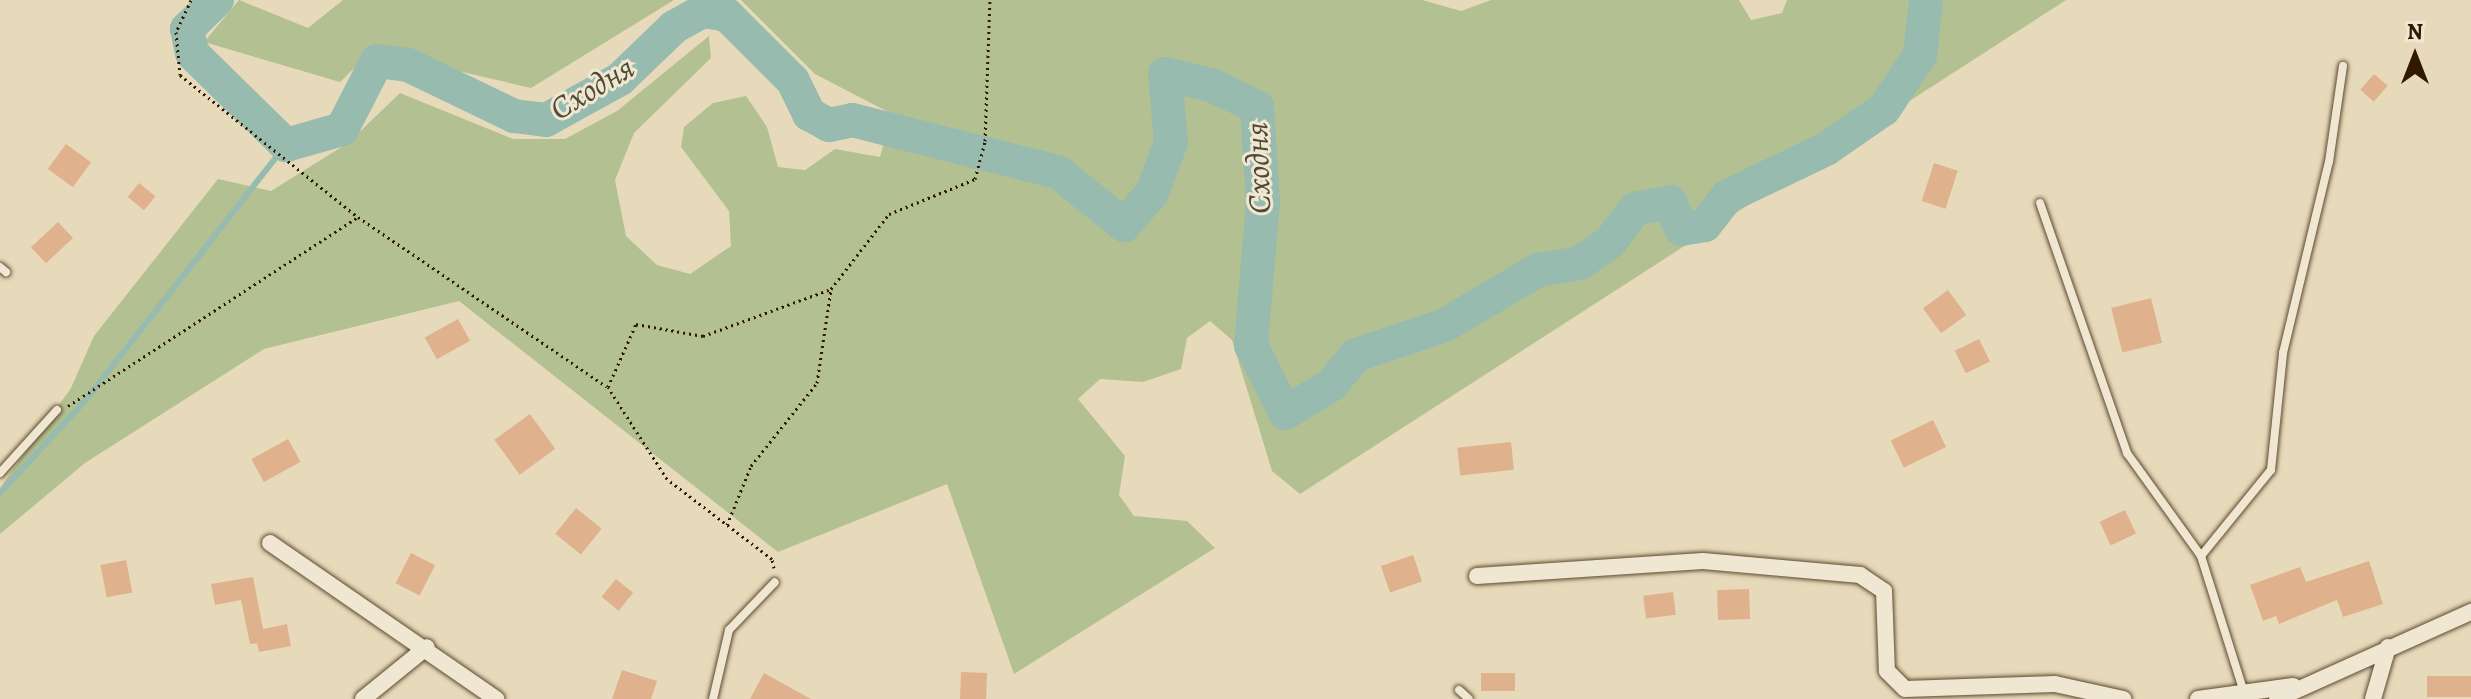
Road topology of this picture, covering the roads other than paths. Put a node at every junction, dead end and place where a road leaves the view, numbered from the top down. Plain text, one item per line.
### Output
1 (2343, 66) dead end
2 (2040, 203) dead end
3 (57, 410) road end
4 (0, 473) edge
5 (270, 543) dead end
6 (2201, 556) junction
7 (1477, 576) dead end
8 (775, 582) road end
9 (2471, 612) edge
10 (427, 647) junction
11 (2388, 647) junction
12 (2307, 684) junction
13 (1459, 690) dead end
14 (2244, 692) junction
15 (363, 699) edge
16 (496, 699) edge
17 (713, 699) edge
18 (1469, 699) edge
19 (2123, 699) edge
20 (2198, 699) edge
21 (2277, 699) edge
22 (2373, 699) edge

1 - 6 lane
2 - 6 lane
3 - 4 lane
5 - 10 street
6 - 14 lane
7 - 19 street
8 - 17 lane
9 - 11 street
10 - 15 street
10 - 16 street
11 - 12 street
11 - 22 street
12 - 14 street
12 - 21 street
13 - 18 lane
14 - 20 street

